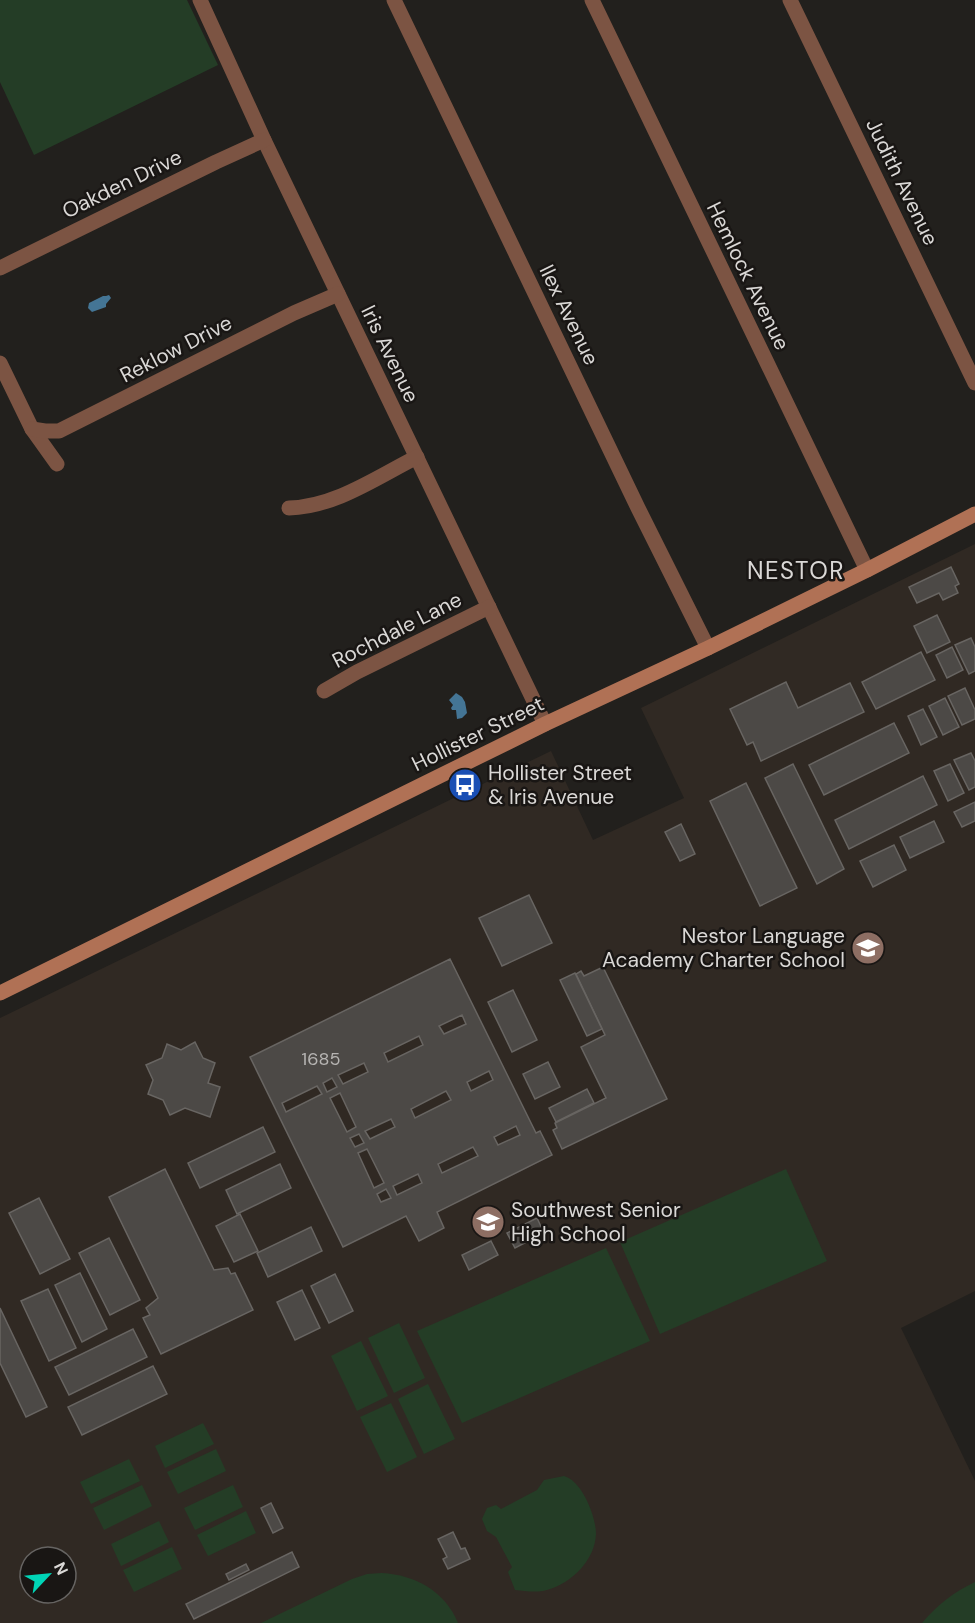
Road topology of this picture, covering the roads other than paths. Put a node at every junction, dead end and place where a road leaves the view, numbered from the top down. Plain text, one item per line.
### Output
1 (200, 0) edge
2 (394, 0) edge
3 (592, 0) edge
4 (790, 0) edge
5 (264, 140) junction
6 (0, 268) edge
7 (338, 294) junction
8 (0, 363) edge
9 (975, 383) edge
10 (32, 429) junction
11 (417, 457) junction
12 (57, 464) dead end
13 (289, 508) dead end
14 (975, 514) edge
15 (867, 570) junction
16 (489, 607) junction
17 (708, 648) junction
18 (324, 691) dead end
19 (545, 724) junction
20 (0, 993) edge

1 - 5 street, Iris Avenue
2 - 17 street, Ilex Avenue
3 - 15 street, Hemlock Avenue
4 - 9 street, Judith Avenue
5 - 6 street, Oakden Drive
5 - 7 street, Iris Avenue
7 - 10 street, Reklow Drive
7 - 11 street, Iris Avenue
8 - 10 street
10 - 12 street
11 - 13 street
11 - 16 street, Iris Avenue
14 - 15 main road, Hollister Street
15 - 17 main road, Hollister Street
16 - 18 street, Rochdale Lane
16 - 19 street, Iris Avenue
17 - 19 main road, Hollister Street
19 - 20 main road, Hollister Street

